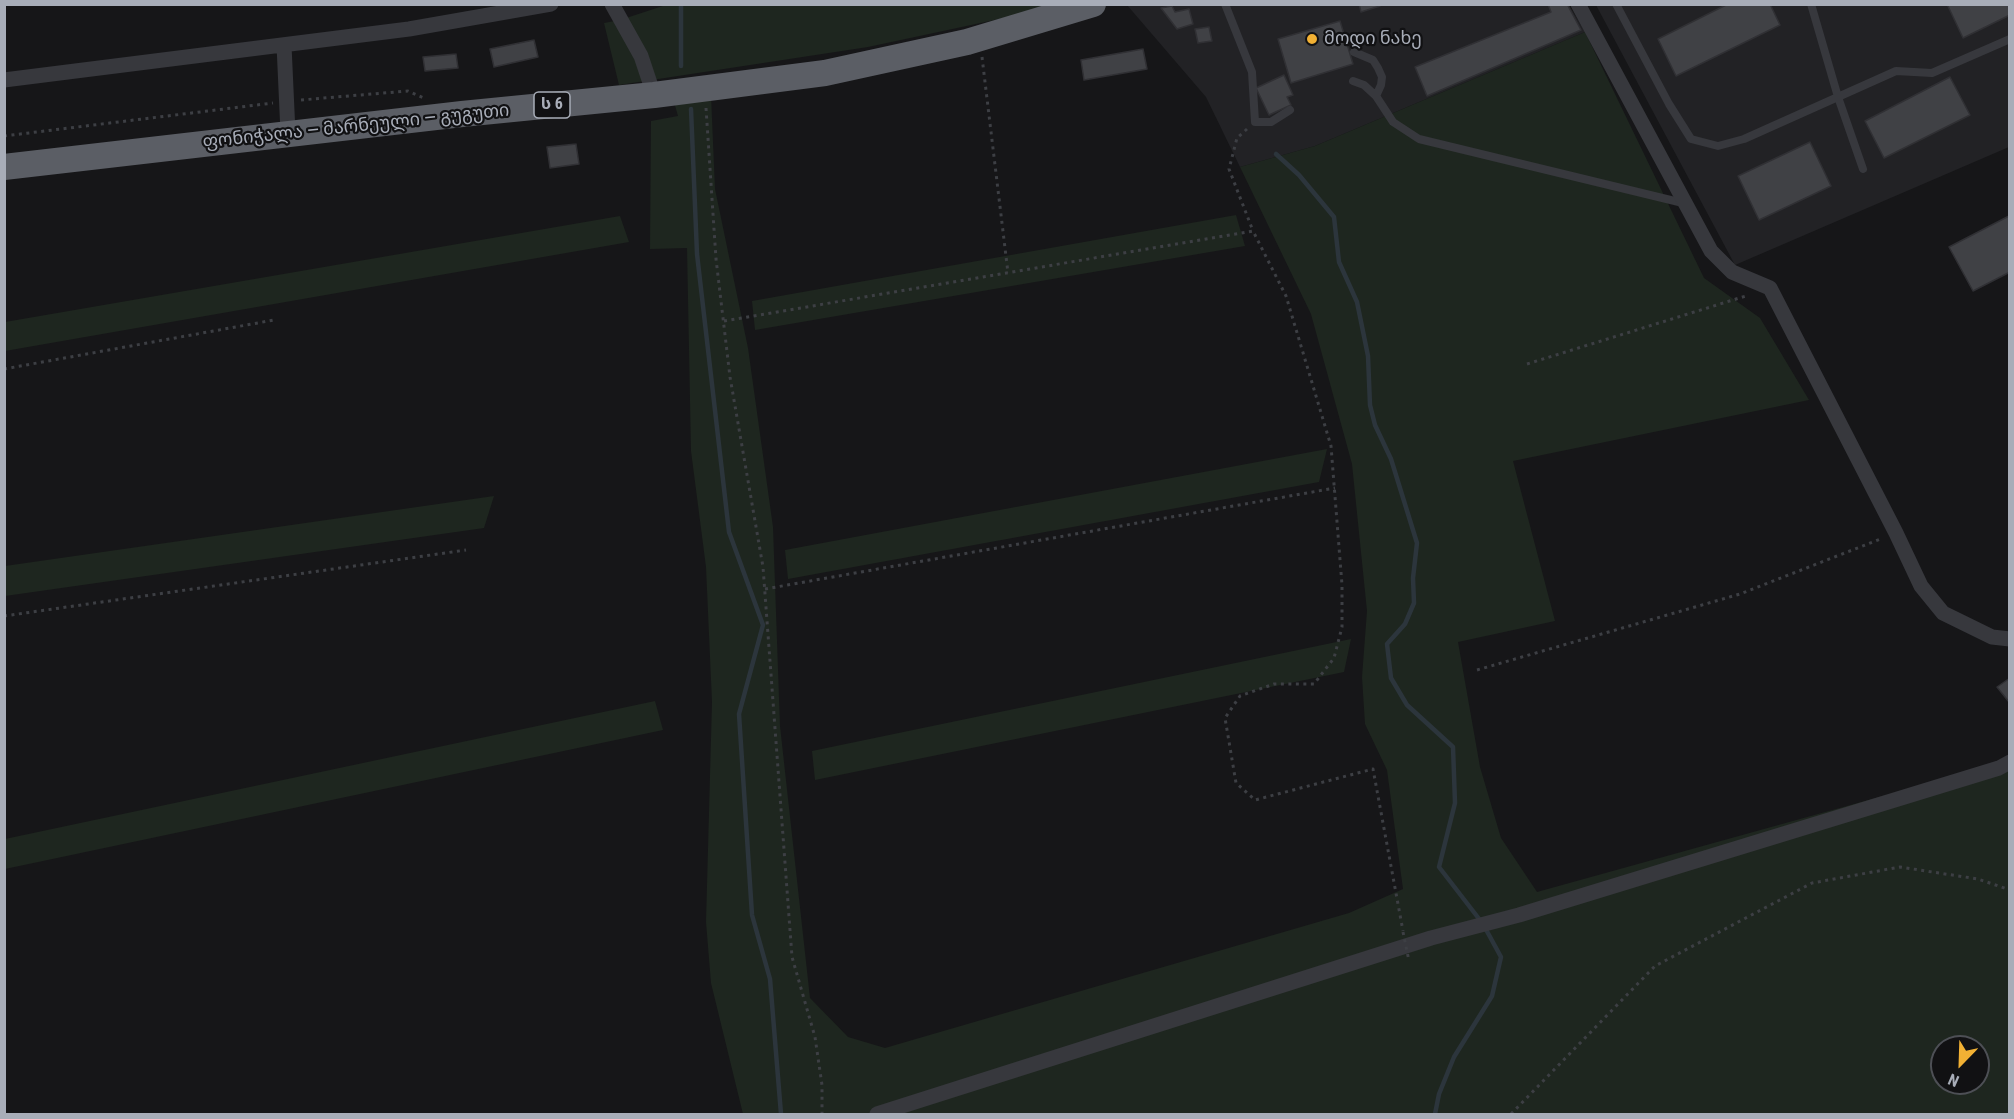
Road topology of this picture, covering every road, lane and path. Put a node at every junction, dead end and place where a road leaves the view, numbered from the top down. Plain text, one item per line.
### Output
1 (551, 4) edge
2 (612, 4) edge
3 (1226, 4) edge
4 (1578, 4) edge
5 (1616, 4) edge
6 (1810, 4) edge
7 (1076, 7) edge
8 (980, 39) junction
9 (2010, 39) edge
10 (284, 45) junction
11 (1354, 52) dead end
12 (4, 80) edge
13 (1353, 81) dead end
14 (705, 89) junction
15 (654, 95) junction
16 (1376, 96) junction
17 (1838, 97) junction
18 (430, 100) dead end
19 (287, 101) junction
20 (1290, 110) dead end
21 (1255, 122) junction
22 (288, 134) junction
23 (4, 136) edge
24 (4, 168) edge
25 (1863, 169) dead end
26 (1685, 203) junction
27 (1253, 231) junction
28 (1008, 273) junction
29 (1770, 288) junction
30 (274, 320) dead end
31 (724, 321) junction
32 (1527, 364) dead end
33 (4, 369) edge
34 (1335, 488) junction
35 (1896, 533) junction
36 (466, 550) dead end
37 (765, 589) junction
38 (4, 616) edge
39 (2010, 639) edge
40 (1477, 670) dead end
41 (2010, 762) edge
42 (2010, 890) edge
43 (1409, 961) dead end
44 (822, 1114) edge
45 (877, 1114) edge
46 (1511, 1114) edge

1 - 10 street
2 - 15 street
3 - 21 lane
4 - 26 street
5 - 17 lane
6 - 17 lane
7 - 8 highway, ფონიჭალა — მარნეული — გუგუთი / ს 6
8 - 14 highway, ფონიჭალა — მარნეული — გუგუთი / ს 6
8 - 28 path
9 - 17 lane
10 - 12 street
10 - 19 street
11 - 16 lane
13 - 16 lane
14 - 15 highway, ფონიჭალა — მარნეული — გუგუთი / ს 6
14 - 31 path
15 - 22 highway, ფონიჭალა — მარნეული — გუგუთი / ს 6
16 - 26 lane
17 - 25 lane
18 - 19 path
19 - 22 street
19 - 23 path
20 - 21 lane
21 - 27 path
22 - 24 highway, ფონიჭალა — მარნეული — გუგუთი / ს 6
26 - 29 street
27 - 28 path
27 - 34 path
28 - 31 path
29 - 32 path
29 - 35 street
30 - 33 path
31 - 37 path
34 - 37 path
34 - 43 path, bridge
35 - 39 street
35 - 40 path
36 - 38 path
37 - 44 path
41 - 45 street
42 - 46 path

